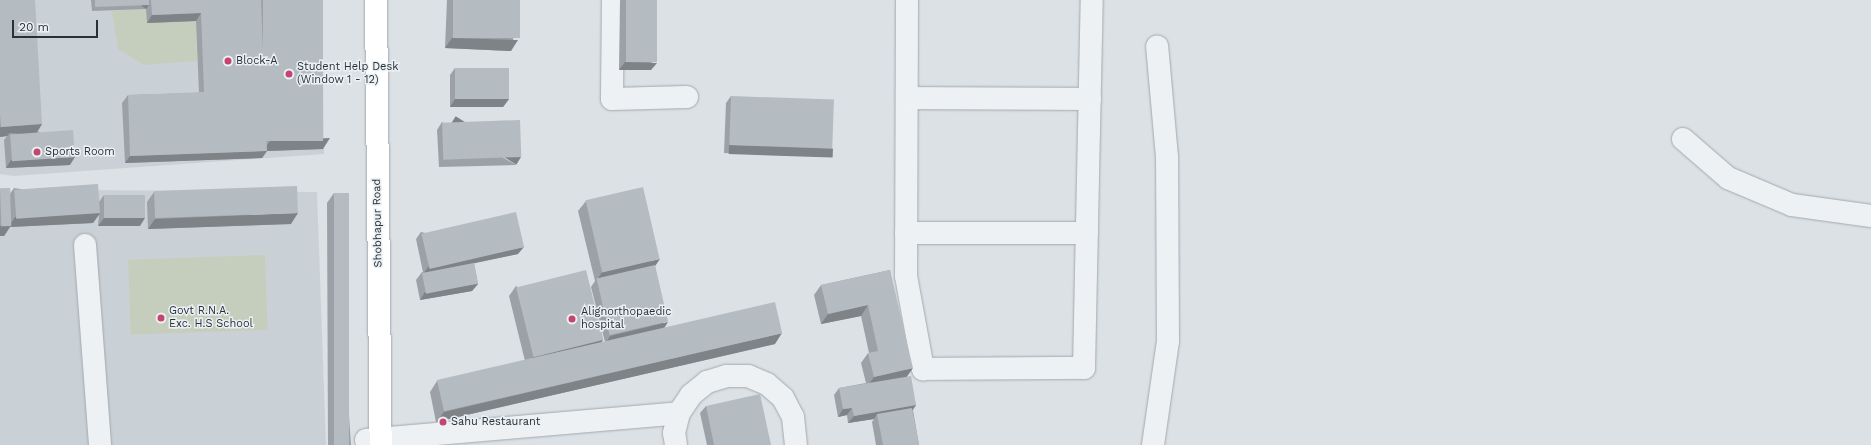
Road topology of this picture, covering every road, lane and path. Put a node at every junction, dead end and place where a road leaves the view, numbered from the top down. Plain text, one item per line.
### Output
1 (365, 0) edge
2 (376, 0) edge
3 (613, 0) edge
4 (907, 0) edge
5 (1092, 0) edge
6 (1157, 46) dead end
7 (687, 97) dead end
8 (907, 98) junction
9 (1090, 99) junction
10 (1683, 139) dead end
11 (1871, 216) edge
12 (906, 233) junction
13 (1087, 234) junction
14 (85, 245) dead end
15 (679, 413) junction
16 (496, 437) edge
17 (373, 442) edge
18 (100, 445) edge
19 (676, 445) edge
20 (796, 445) edge
21 (1153, 445) edge

1 - 17 main road, Shobhapur Road
2 - 17 main road, Shobhapur Road
3 - 7 street
4 - 8 street
5 - 9 street
6 - 21 street
8 - 9 street
8 - 12 street
9 - 13 street
10 - 11 street
12 - 13 street
12 - 13 street
14 - 18 street
15 - 16 street
15 - 19 street
15 - 20 street
16 - 17 street

